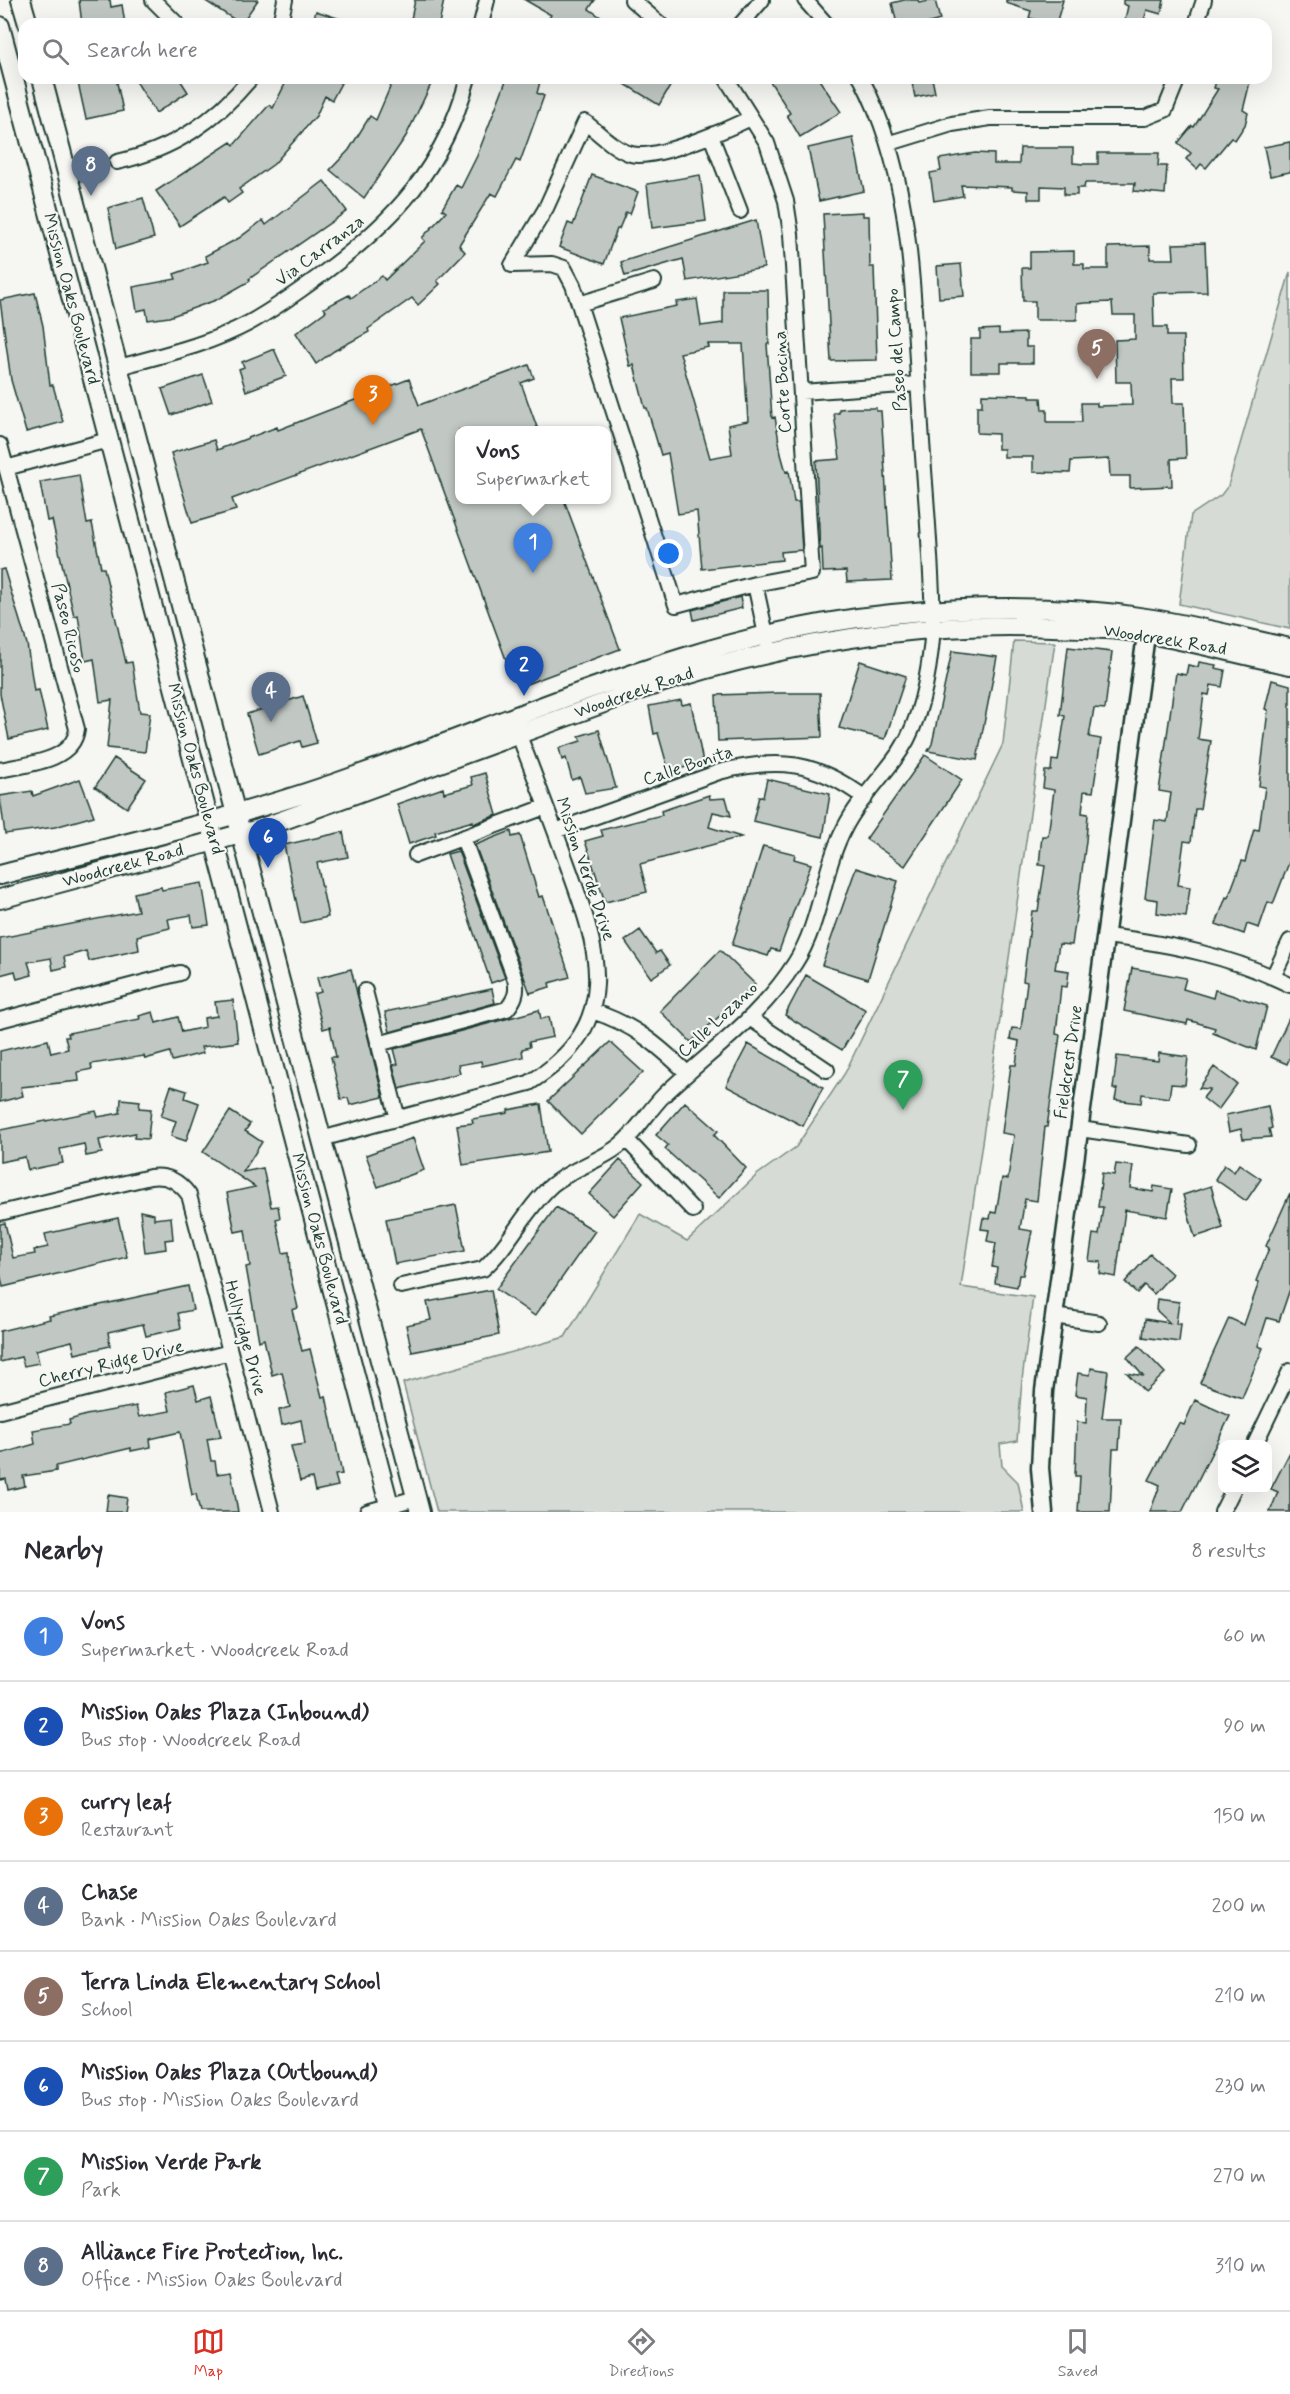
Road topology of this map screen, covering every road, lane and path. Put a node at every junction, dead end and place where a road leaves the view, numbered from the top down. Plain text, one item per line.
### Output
1 (21, 0) edge
2 (153, 0) edge
3 (285, 0) edge
4 (487, 0) edge
5 (632, 0) edge
6 (762, 0) edge
7 (805, 0) edge
8 (1204, 0) edge
9 (26, 18) edge
10 (171, 18) edge
11 (281, 18) edge
12 (483, 18) edge
13 (653, 18) edge
14 (746, 18) edge
15 (821, 18) edge
16 (1198, 18) edge
17 (0, 26) edge
18 (44, 84) edge
19 (246, 84) edge
20 (466, 84) edge
21 (730, 84) edge
22 (864, 84) edge
23 (1176, 84) edge
24 (751, 118) junction
25 (711, 136) junction
26 (890, 143) junction
27 (117, 162) dead end
28 (740, 211) dead end
29 (654, 281) dead end
30 (579, 304) junction
31 (119, 367) junction
32 (918, 384) junction
33 (801, 392) junction
34 (108, 440) junction
35 (0, 445) edge
36 (6, 468) junction
37 (756, 584) junction
38 (933, 619) junction
39 (1148, 626) junction
40 (768, 643) junction
41 (1290, 648) edge
42 (1290, 665) edge
43 (516, 726) junction
44 (0, 770) edge
45 (865, 798) junction
46 (545, 807) junction
47 (237, 816) junction
48 (209, 823) junction
49 (555, 831) junction
50 (242, 834) junction
51 (463, 838) junction
52 (214, 842) junction
53 (416, 855) dead end
54 (0, 874) edge
55 (0, 899) edge
56 (1106, 936) junction
57 (1290, 941) edge
58 (180, 973) dead end
59 (1273, 977) junction
60 (1290, 985) edge
61 (364, 991) dead end
62 (592, 1011) junction
63 (751, 1019) junction
64 (0, 1020) edge
65 (378, 1044) junction
66 (827, 1070) dead end
67 (687, 1074) junction
68 (398, 1119) junction
69 (1080, 1129) junction
70 (321, 1139) junction
71 (627, 1140) junction
72 (1189, 1145) dead end
73 (693, 1210) dead end
74 (0, 1213) edge
75 (401, 1286) dead end
76 (1054, 1316) junction
77 (1099, 1323) dead end
78 (230, 1352) junction
79 (1290, 1371) edge
80 (0, 1411) edge
81 (1257, 1440) edge
82 (1231, 1494) edge
83 (418, 1505) edge
84 (390, 1509) edge
85 (272, 1512) edge
86 (368, 1512) edge
87 (1044, 1512) edge
88 (1222, 1512) edge

1 - 9 main road
2 - 10 street
3 - 11 street
4 - 12 street
5 - 13 street
6 - 14 street
7 - 15 street
8 - 16 street
17 - 34 main road, Mission Oaks Boulevard
18 - 31 main road, Mission Oaks Boulevard
19 - 27 street
20 - 31 street, Via Carranza
21 - 24 street, Corte Bocina
22 - 26 street, Paseo del Campo
23 - 26 street
24 - 25 street
24 - 33 street, Corte Bocina
25 - 28 street
25 - 30 street
26 - 32 street, Paseo del Campo
29 - 30 street
30 - 37 street
31 - 47 main road, Mission Oaks Boulevard
32 - 33 street
32 - 38 street, Paseo del Campo
33 - 37 street, Corte Bocina
34 - 36 street
34 - 48 main road, Mission Oaks Boulevard
35 - 36 street, Paseo Ricoso
36 - 44 street, Paseo Ricoso
37 - 40 street
38 - 39 main road, Woodcreek Road
38 - 40 main road, Woodcreek Road
38 - 45 street, Calle Lozano
39 - 41 main road, Woodcreek Road
39 - 42 main road, Woodcreek Road
39 - 56 street, Fieldcrest Drive
40 - 43 main road, Woodcreek Road
43 - 46 street, Mission Verde Drive
43 - 47 main road, Woodcreek Road
43 - 50 main road, Woodcreek Road
45 - 49 street, Calle Bonita
45 - 63 street, Calle Lozano
46 - 49 street, Mission Verde Drive
46 - 51 street
47 - 48 main road, Woodcreek Road
47 - 50 main road, Mission Oaks Boulevard
48 - 52 main road, Mission Oaks Boulevard
48 - 54 main road, Woodcreek Road
49 - 62 street, Mission Verde Drive
50 - 52 main road, Woodcreek Road
50 - 70 main road, Mission Oaks Boulevard
51 - 53 street
51 - 65 street
52 - 55 main road, Woodcreek Road
52 - 84 main road, Mission Oaks Boulevard
56 - 59 street
56 - 69 street, Fieldcrest Drive
57 - 59 street
58 - 64 street
59 - 60 street
61 - 65 street
62 - 67 street
62 - 68 street, Mission Verde Drive
63 - 66 street
63 - 67 street, Calle Lozano
65 - 68 street
67 - 71 street, Calle Lozano
68 - 70 street, Mission Verde Drive
69 - 72 street
69 - 76 street, Fieldcrest Drive
70 - 83 main road, Mission Oaks Boulevard
71 - 73 street
71 - 75 street, Calle Lozano
74 - 78 street, Hollyridge Drive
76 - 77 street
76 - 87 street, Fieldcrest Drive
78 - 80 street, Cherry Ridge Drive
78 - 85 street, Hollyridge Drive
79 - 81 street
82 - 88 street
83 - 84 street
84 - 86 street

